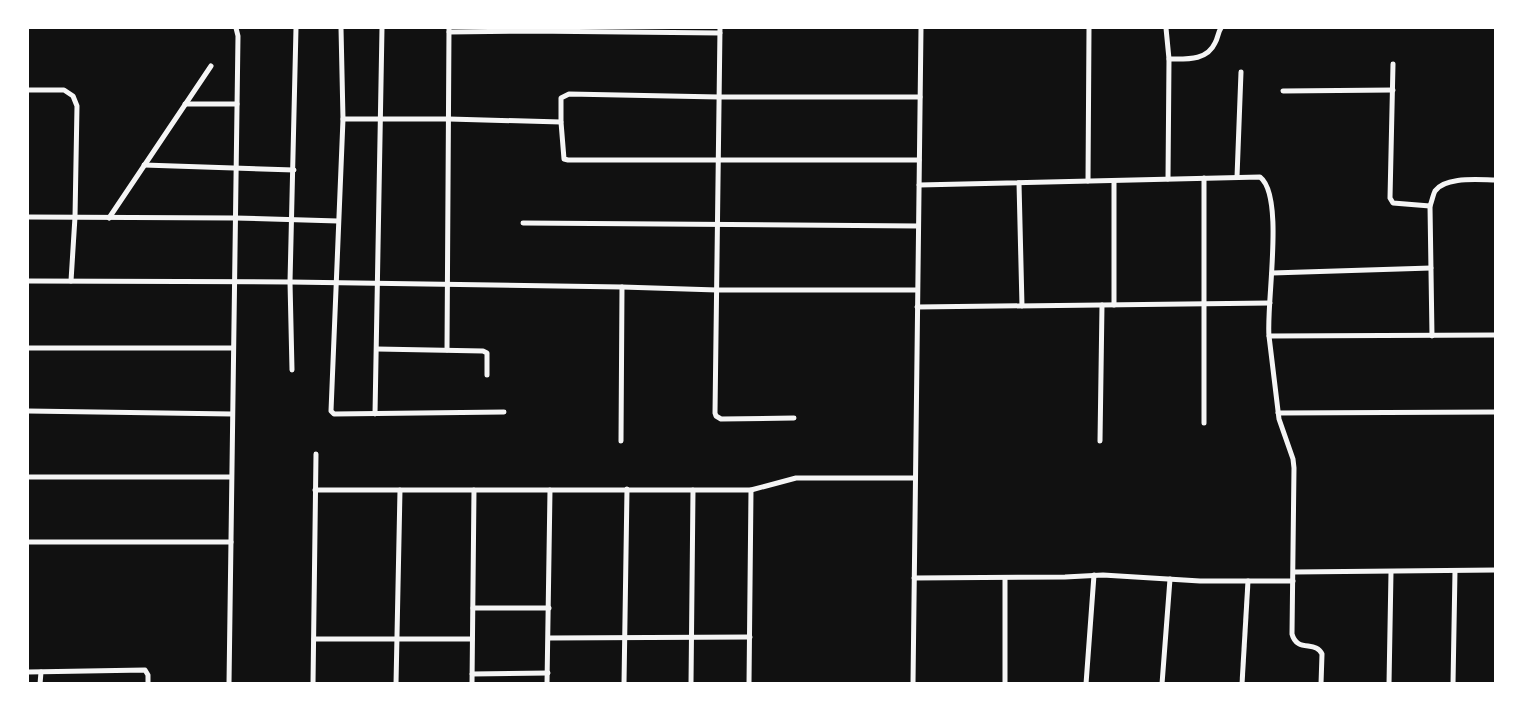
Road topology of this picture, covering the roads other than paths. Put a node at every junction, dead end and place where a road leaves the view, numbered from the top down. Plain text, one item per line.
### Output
1 (236, 28) edge
2 (296, 28) edge
3 (341, 28) edge
4 (382, 28) edge
5 (921, 28) edge
6 (1089, 28) edge
7 (1166, 28) edge
8 (1221, 28) edge
9 (449, 30) edge
10 (720, 30) edge
11 (1169, 60) junction
12 (1393, 64) dead end
13 (210, 66) dead end
14 (1241, 72) dead end
15 (28, 90) edge
16 (1393, 90) junction
17 (1282, 91) dead end
18 (719, 97) junction
19 (920, 98) junction
20 (185, 104) junction
21 (237, 104) junction
22 (343, 119) junction
23 (449, 119) junction
24 (380, 120) junction
25 (561, 122) junction
26 (919, 160) junction
27 (718, 161) junction
28 (144, 165) junction
29 (236, 168) junction
30 (294, 170) junction
31 (1237, 177) junction
32 (1204, 178) junction
33 (1168, 179) junction
34 (1496, 180) edge
35 (1088, 181) junction
36 (1114, 181) junction
37 (1019, 183) junction
38 (919, 185) junction
39 (1430, 206) junction
40 (28, 217) edge
41 (75, 217) junction
42 (109, 218) junction
43 (235, 218) junction
44 (292, 219) junction
45 (338, 220) junction
46 (523, 224) dead end
47 (717, 226) junction
48 (918, 226) junction
49 (1431, 268) junction
50 (1272, 273) junction
51 (28, 281) edge
52 (71, 281) junction
53 (290, 282) junction
54 (234, 283) junction
55 (335, 283) junction
56 (378, 284) junction
57 (448, 285) junction
58 (622, 287) junction
59 (717, 290) junction
60 (917, 290) junction
61 (1270, 303) junction
62 (1204, 304) junction
63 (1102, 305) junction
64 (1114, 305) junction
65 (1022, 306) junction
66 (917, 307) junction
67 (1269, 336) junction
68 (1432, 336) junction
69 (1496, 336) edge
70 (233, 348) junction
71 (28, 349) edge
72 (377, 349) junction
73 (447, 350) junction
74 (292, 370) dead end
75 (487, 375) dead end
76 (28, 411) edge
77 (504, 412) dead end
78 (1496, 412) edge
79 (1278, 413) junction
80 (232, 414) junction
81 (375, 414) junction
82 (794, 418) dead end
83 (1204, 423) dead end
84 (1100, 441) dead end
85 (621, 442) dead end
86 (316, 454) dead end
87 (28, 476) edge
88 (232, 477) junction
89 (915, 478) junction
90 (627, 489) junction
91 (316, 490) junction
92 (400, 490) junction
93 (474, 490) junction
94 (550, 490) junction
95 (693, 490) junction
96 (751, 490) junction
97 (28, 542) edge
98 (231, 542) junction
99 (1496, 570) edge
100 (1455, 571) junction
101 (1294, 572) junction
102 (1392, 572) junction
103 (1094, 576) junction
104 (914, 578) junction
105 (1005, 578) junction
106 (1170, 578) junction
107 (1248, 581) junction
108 (1293, 581) junction
109 (473, 608) junction
110 (549, 608) junction
111 (750, 636) junction
112 (692, 637) junction
113 (549, 638) junction
114 (624, 638) junction
115 (314, 639) junction
116 (472, 639) junction
117 (397, 640) junction
118 (28, 672) edge
119 (41, 672) junction
120 (548, 673) junction
121 (472, 674) junction
122 (40, 684) edge
123 (148, 684) edge
124 (229, 684) edge
125 (313, 684) edge
126 (396, 684) edge
127 (472, 684) edge
128 (548, 684) edge
129 (624, 684) edge
130 (691, 684) edge
131 (749, 684) edge
132 (912, 684) edge
133 (1005, 684) edge
134 (1086, 684) edge
135 (1162, 684) edge
136 (1242, 684) edge
137 (1321, 684) edge
138 (1389, 684) edge
139 (1453, 684) edge

1 - 21 street
2 - 30 street
3 - 22 street
4 - 24 street
5 - 19 street
6 - 35 street
7 - 11 street
8 - 11 street
9 - 10 street
9 - 23 street
10 - 18 street
11 - 33 street
12 - 16 street
13 - 20 street
14 - 31 street
15 - 41 street
16 - 17 street
16 - 39 street
18 - 19 street
18 - 25 street
18 - 27 street
19 - 26 street
20 - 21 street
20 - 28 street
21 - 29 street
22 - 24 street
22 - 45 street
23 - 24 street
23 - 25 street
23 - 57 street
24 - 56 street
25 - 27 street
26 - 27 street
26 - 38 street
27 - 47 street
28 - 29 street
28 - 42 street
29 - 30 street
29 - 43 street
30 - 44 street
31 - 32 street
31 - 50 street
32 - 33 street
32 - 62 street
33 - 36 street
34 - 39 street
35 - 36 street
35 - 37 street
36 - 64 street
37 - 38 street
37 - 65 street
38 - 48 street
39 - 49 street
40 - 41 street
41 - 42 street
41 - 52 street
42 - 43 street
43 - 44 street
43 - 54 street
44 - 45 street
44 - 53 street
45 - 55 street
46 - 47 street
47 - 48 street
47 - 59 street
48 - 60 street
49 - 50 street
49 - 68 street
50 - 61 street
51 - 52 street
52 - 54 street
53 - 54 street
53 - 55 street
53 - 74 street
54 - 70 street
55 - 56 street
55 - 81 street
56 - 57 street
56 - 72 street
57 - 58 street
57 - 73 street
58 - 59 street
58 - 85 street
59 - 60 street
59 - 82 street
60 - 66 street
61 - 62 street
61 - 67 street
62 - 64 street
62 - 83 street
63 - 64 street
63 - 65 street
63 - 84 street
65 - 66 street
66 - 89 street
67 - 68 street
67 - 79 street
68 - 69 street
70 - 71 street
70 - 80 street
72 - 73 street
72 - 81 street
73 - 75 street
76 - 80 street
77 - 81 street
78 - 79 street
79 - 101 street
80 - 88 street
86 - 91 street
87 - 88 street
88 - 98 street
89 - 96 street
89 - 104 street
90 - 94 street
90 - 95 street
90 - 114 street
91 - 92 street
91 - 115 street
92 - 93 street
92 - 117 street
93 - 94 street
93 - 109 street
94 - 110 street
95 - 96 street
95 - 112 street
96 - 111 street
97 - 98 street
98 - 124 street
99 - 100 street
100 - 102 street
100 - 139 street
101 - 102 street
101 - 108 street
102 - 138 street
103 - 105 street
103 - 106 street
103 - 134 street
104 - 105 street
104 - 132 street
105 - 133 street
106 - 107 street
106 - 135 street
107 - 108 street
107 - 136 street
108 - 137 street
109 - 110 street
109 - 116 street
110 - 113 street
111 - 112 street
111 - 131 street
112 - 114 street
112 - 130 street
113 - 114 street
113 - 120 street
114 - 129 street
115 - 117 street
115 - 125 street
116 - 117 street
116 - 121 street
117 - 126 street
118 - 119 street
119 - 122 street
119 - 123 street
120 - 121 street
120 - 128 street
121 - 127 street

